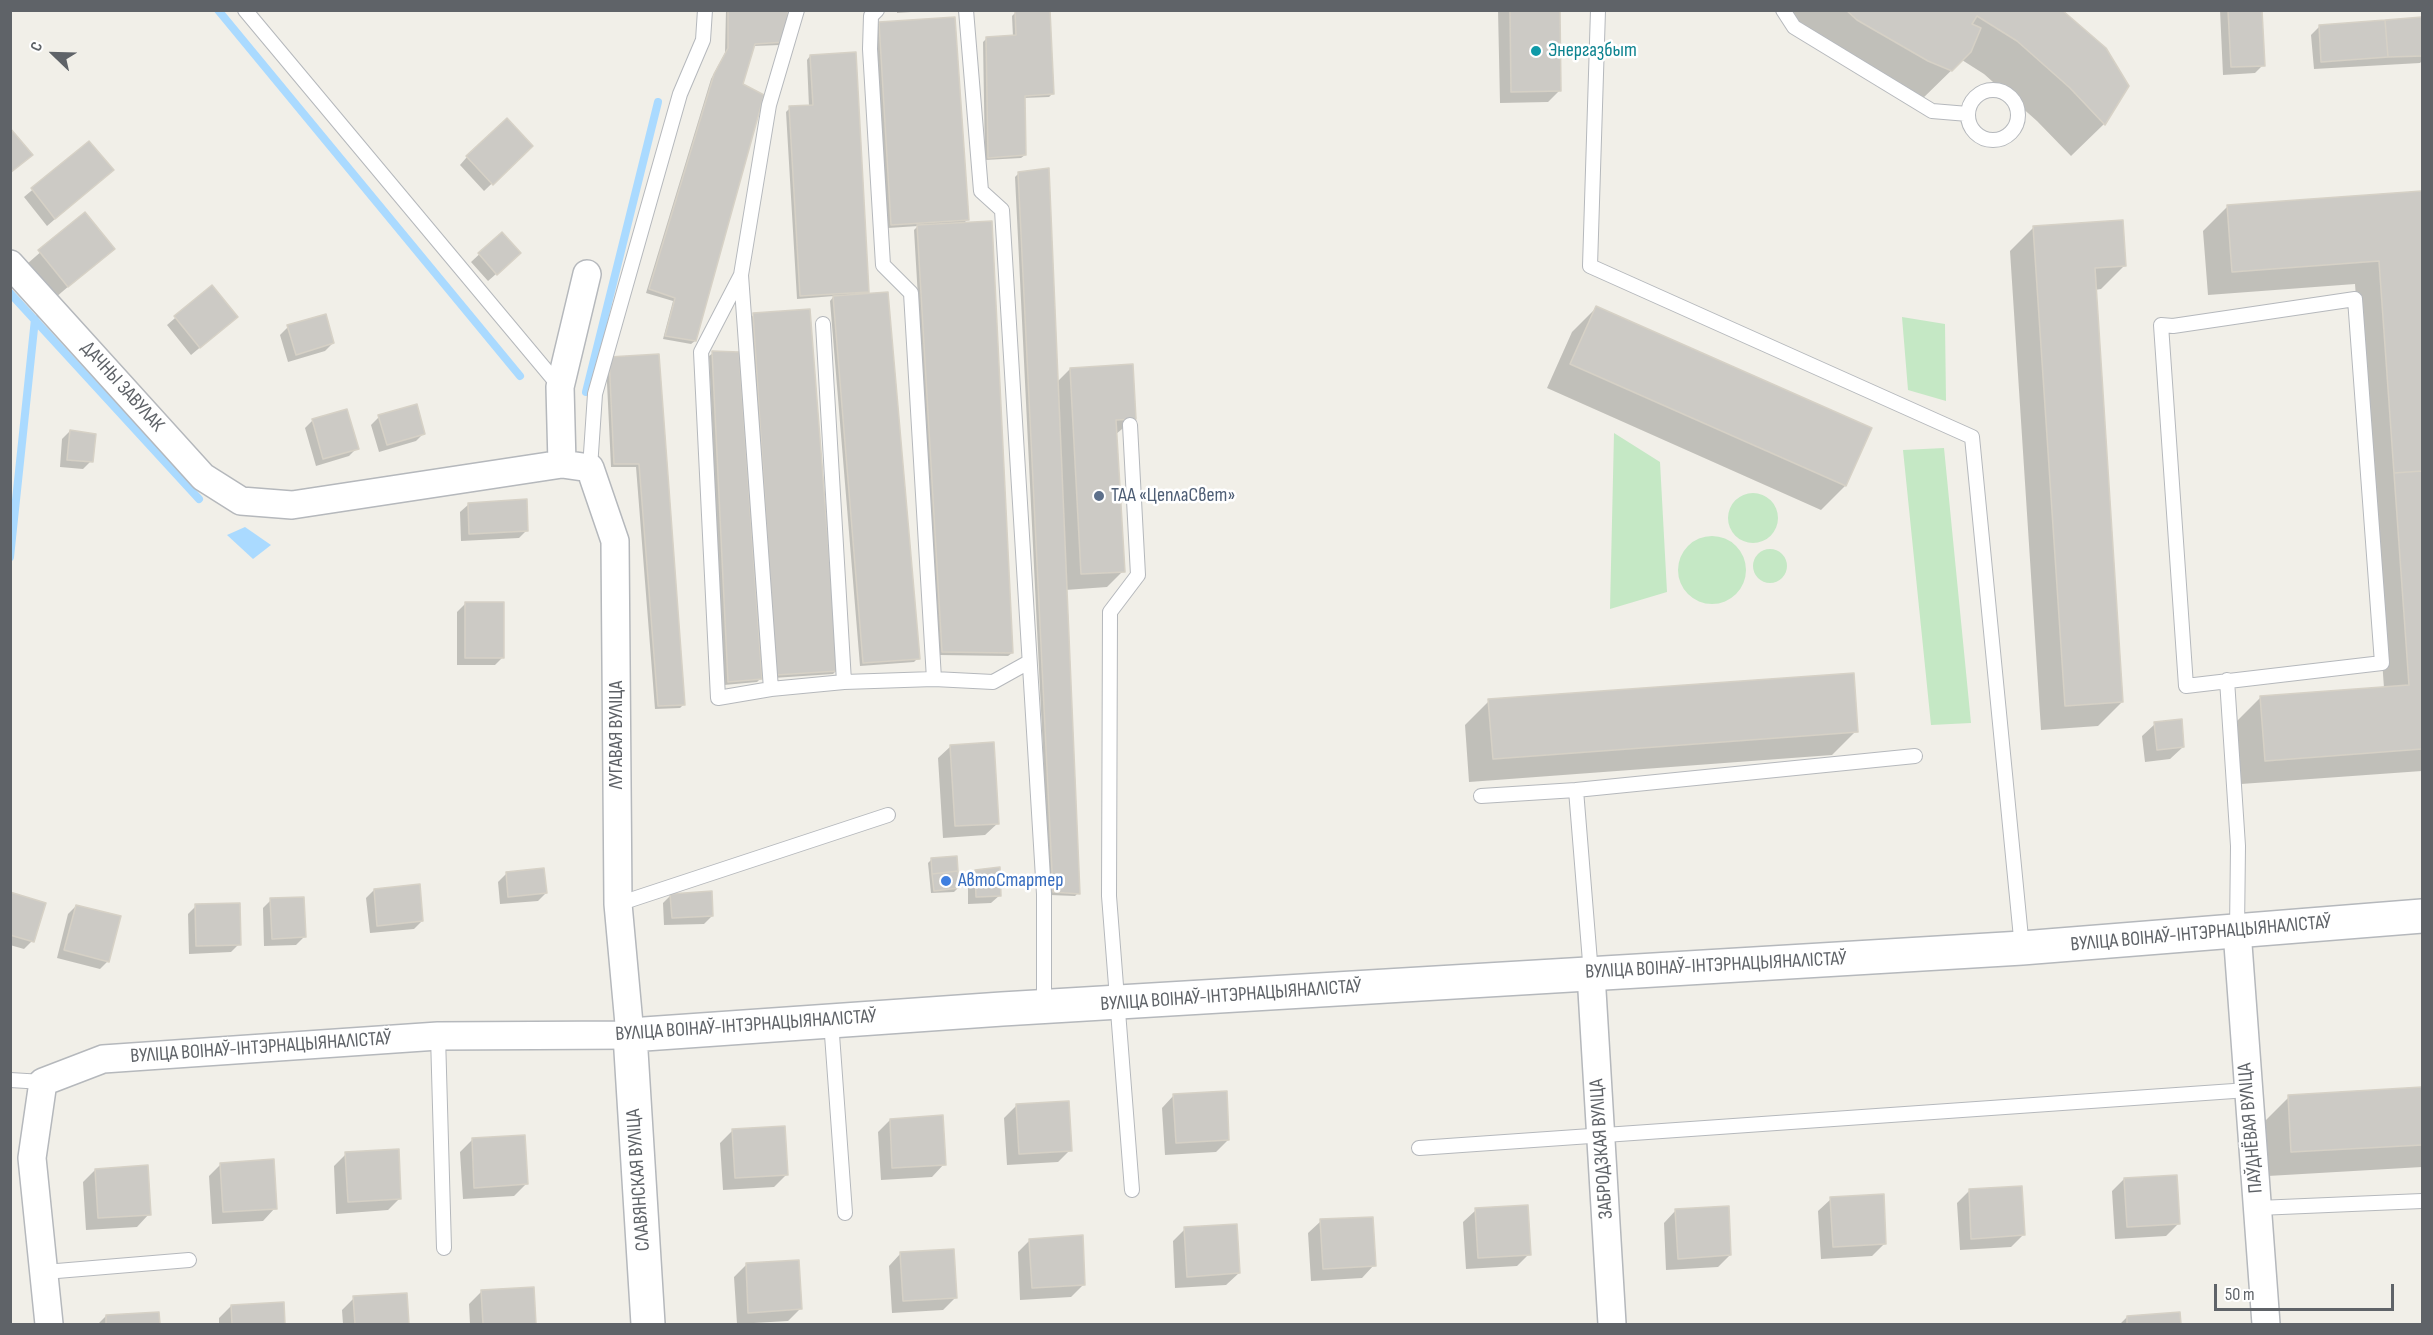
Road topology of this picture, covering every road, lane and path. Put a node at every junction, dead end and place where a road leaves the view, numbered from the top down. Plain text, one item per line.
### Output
1 (244, 10) edge
2 (705, 10) edge
3 (797, 10) edge
4 (877, 10) edge
5 (966, 10) edge
6 (1598, 10) edge
7 (1783, 10) edge
8 (1968, 114) dead end
9 (10, 264) edge
10 (587, 274) dead end
11 (741, 275) junction
12 (824, 324) dead end
13 (560, 387) junction
14 (1130, 425) dead end
15 (562, 464) junction
16 (590, 468) junction
17 (1029, 662) junction
18 (934, 679) junction
19 (2226, 680) junction
20 (844, 682) junction
21 (771, 689) junction
22 (1915, 756) dead end
23 (1576, 790) junction
24 (1481, 796) dead end
25 (888, 815) dead end
26 (618, 904) junction
27 (2422, 916) edge
28 (2237, 931) junction
29 (2022, 948) junction
30 (1591, 974) junction
31 (1116, 1003) junction
32 (1044, 1007) junction
33 (831, 1021) junction
34 (630, 1035) junction
35 (438, 1036) junction
36 (10, 1080) edge
37 (43, 1082) junction
38 (2248, 1090) junction
39 (1601, 1134) junction
40 (1419, 1148) dead end
41 (1132, 1190) dead end
42 (2422, 1201) edge
43 (2258, 1208) junction
44 (845, 1213) dead end
45 (444, 1248) dead end
46 (189, 1260) dead end
47 (45, 1272) junction
48 (49, 1324) edge
49 (648, 1324) edge
50 (1612, 1324) edge
51 (2266, 1324) edge

1 - 13 lane
2 - 16 lane
3 - 11 lane
4 - 18 lane
5 - 17 lane
6 - 29 lane
7 - 8 lane
9 - 15 street, ДАЧНЫ ЗАВУЛАК
10 - 13 street
11 - 21 lane
11 - 21 lane
12 - 20 lane
13 - 15 street
14 - 31 lane
15 - 16 street
16 - 26 street, ЛУГАВАЯ ВУЛІЦА
17 - 18 lane
17 - 32 lane
18 - 20 lane
19 - 19 lane
19 - 28 lane
20 - 21 lane
22 - 23 lane
23 - 24 lane
23 - 30 lane
25 - 26 lane
26 - 34 street, ЛУГАВАЯ ВУЛІЦА
27 - 28 street, ВУЛІЦА ВОІНАЎ-ІНТЭРНАЦЫЯНАЛІСТАЎ
28 - 29 street, ВУЛІЦА ВОІНАЎ-ІНТЭРНАЦЫЯНАЛІСТАЎ
28 - 38 street, ПАЎДНЁВАЯ ВУЛІЦА
29 - 30 street, ВУЛІЦА ВОІНАЎ-ІНТЭРНАЦЫЯНАЛІСТАЎ
30 - 31 street, ВУЛІЦА ВОІНАЎ-ІНТЭРНАЦЫЯНАЛІСТАЎ
30 - 39 street, ЗАБРОДЗКАЯ ВУЛІЦА
31 - 32 street, ВУЛІЦА ВОІНАЎ-ІНТЭРНАЦЫЯНАЛІСТАЎ
31 - 41 lane
32 - 33 street, ВУЛІЦА ВОІНАЎ-ІНТЭРНАЦЫЯНАЛІСТАЎ
33 - 34 street, ВУЛІЦА ВОІНАЎ-ІНТЭРНАЦЫЯНАЛІСТАЎ
33 - 44 lane
34 - 35 street, ВУЛІЦА ВОІНАЎ-ІНТЭРНАЦЫЯНАЛІСТАЎ
34 - 49 street, СЛАВЯНСКАЯ ВУЛІЦА
35 - 37 street, ВУЛІЦА ВОІНАЎ-ІНТЭРНАЦЫЯНАЛІСТАЎ
35 - 45 lane
36 - 37 lane
37 - 47 street
38 - 39 lane
38 - 43 street, ПАЎДНЁВАЯ ВУЛІЦА
39 - 40 lane
39 - 50 street, ЗАБРОДЗКАЯ ВУЛІЦА
42 - 43 lane
43 - 51 street, ПАЎДНЁВАЯ ВУЛІЦА
46 - 47 lane
47 - 48 street

